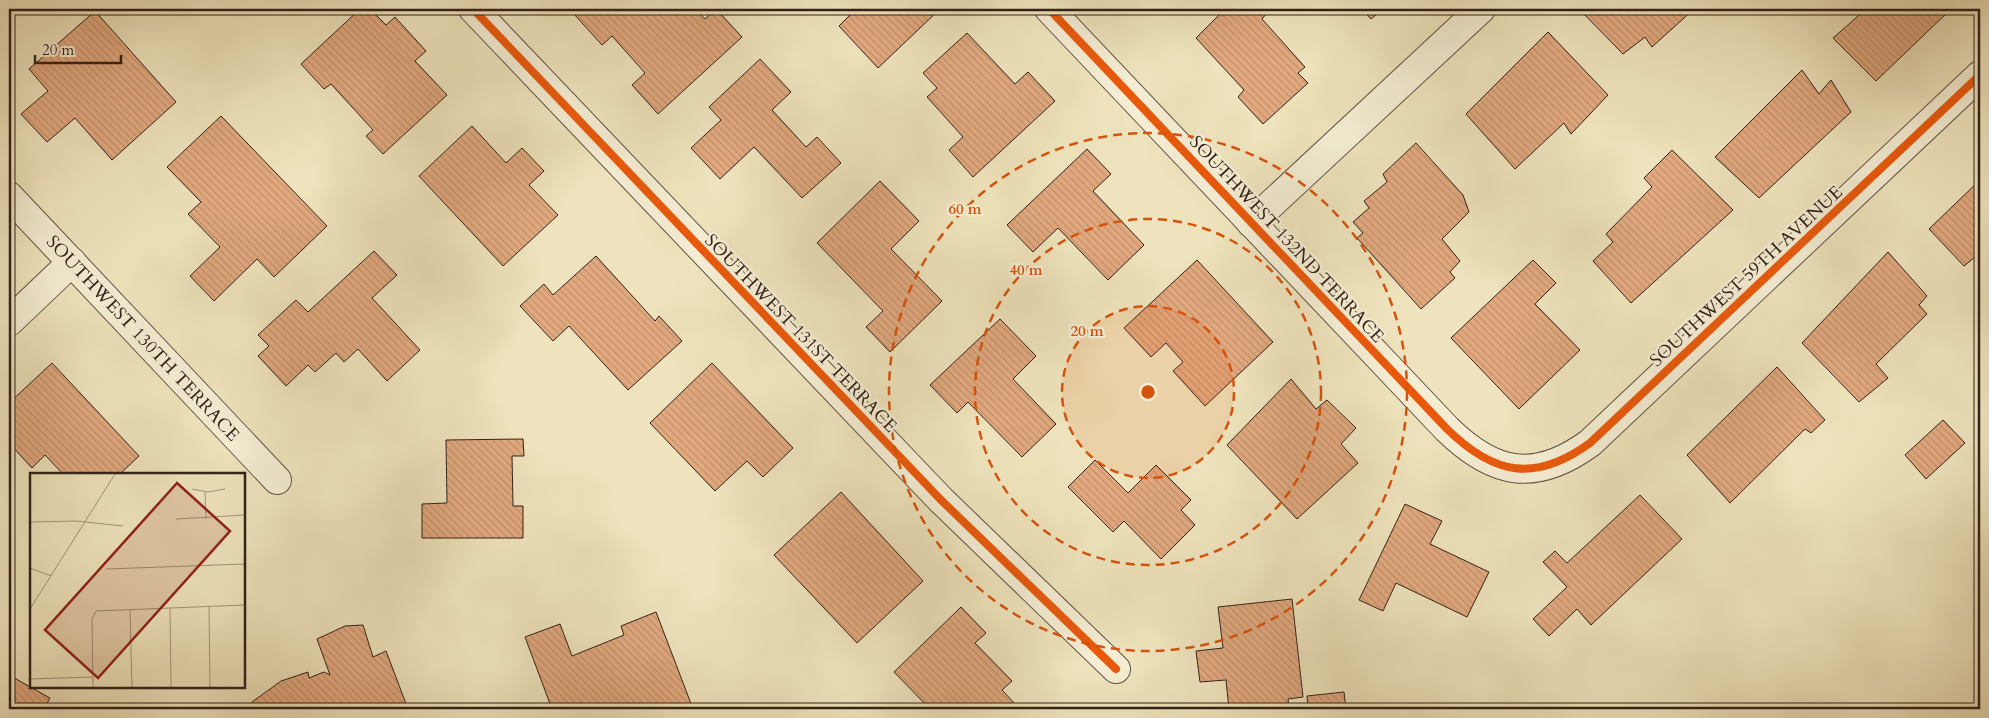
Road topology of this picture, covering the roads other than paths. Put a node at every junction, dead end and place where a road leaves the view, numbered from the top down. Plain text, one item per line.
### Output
1 (473, 9) edge
2 (1049, 9) edge
3 (1480, 9) edge
4 (1980, 75) edge
5 (9, 196) edge
6 (1251, 223) junction
7 (72, 262) junction
8 (9, 322) edge
9 (1516, 470) joint
10 (277, 480) dead end
11 (1116, 669) dead end

1 - 11 street, SOUTHWEST 131ST TERRACE
2 - 6 street, SOUTHWEST 132ND TERRACE
3 - 6 street
4 - 9 street, SOUTHWEST 59TH AVENUE
5 - 7 street, SOUTHWEST 130TH TERRACE
6 - 9 street, SOUTHWEST 132ND TERRACE
7 - 8 street
7 - 10 street, SOUTHWEST 130TH TERRACE

